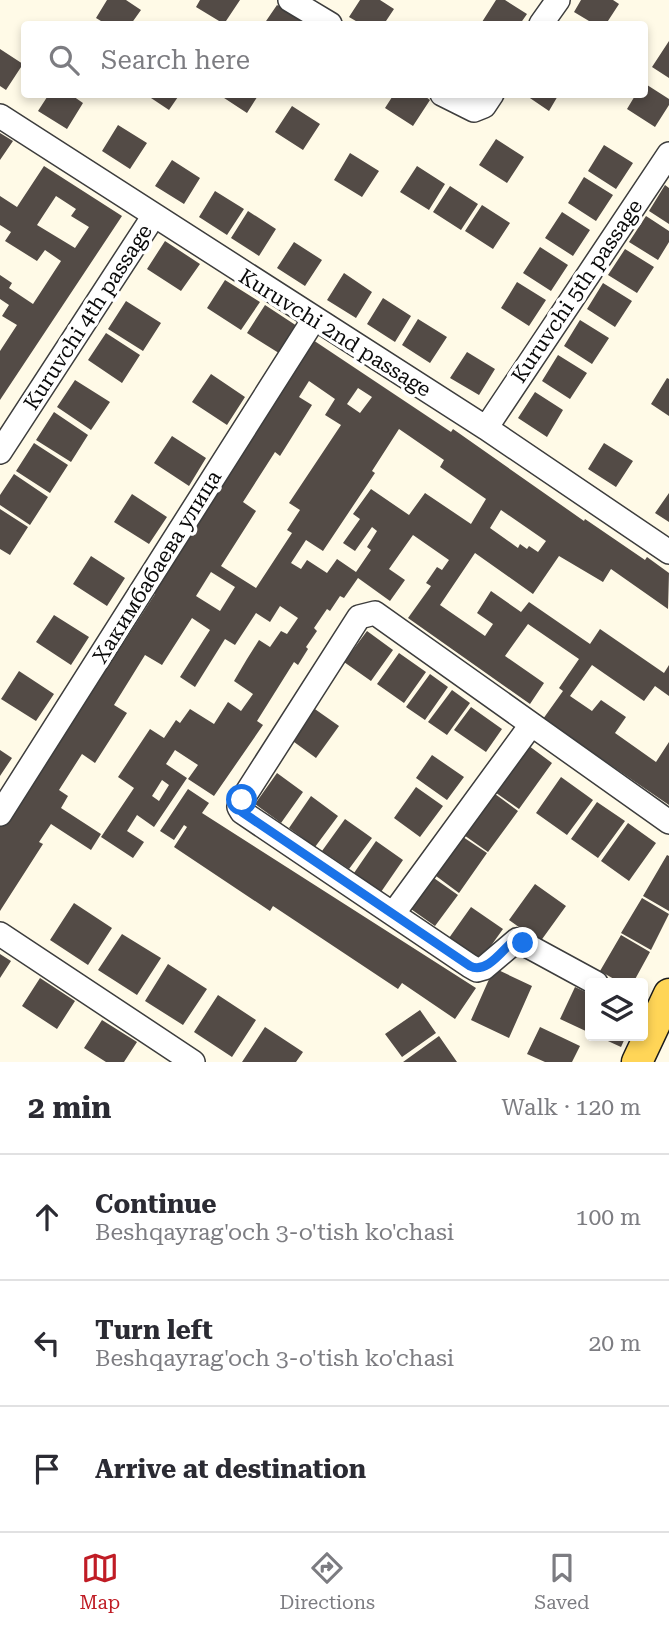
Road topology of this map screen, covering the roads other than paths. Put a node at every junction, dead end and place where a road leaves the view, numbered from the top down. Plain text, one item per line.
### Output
1 (290, 0) edge
2 (558, 0) edge
3 (325, 21) edge
4 (543, 21) edge
5 (450, 98) edge
6 (489, 98) edge
7 (0, 116) edge
8 (669, 154) edge
9 (153, 217) junction
10 (314, 319) junction
11 (486, 428) junction
12 (0, 452) edge
13 (669, 552) edge
14 (531, 725) junction
15 (0, 814) edge
16 (669, 822) edge
17 (393, 914) junction
18 (0, 934) edge
19 (587, 978) edge
20 (663, 1013) edge
21 (193, 1062) edge
22 (637, 1062) edge
23 (656, 1062) edge

1 - 3 street
2 - 4 street
5 - 6 street
7 - 9 street, Kuruvchi 2nd passage
8 - 11 street, Kuruvchi 5th passage
9 - 10 street, Kuruvchi 2nd passage
9 - 12 street, Kuruvchi 4th passage
10 - 11 street, Kuruvchi 2nd passage
10 - 15 street, Хакимбабаева улица
11 - 13 street, Kuruvchi 2nd passage
14 - 16 street
14 - 17 street
14 - 17 street
17 - 19 street
18 - 21 street
20 - 22 main road
20 - 23 main road

